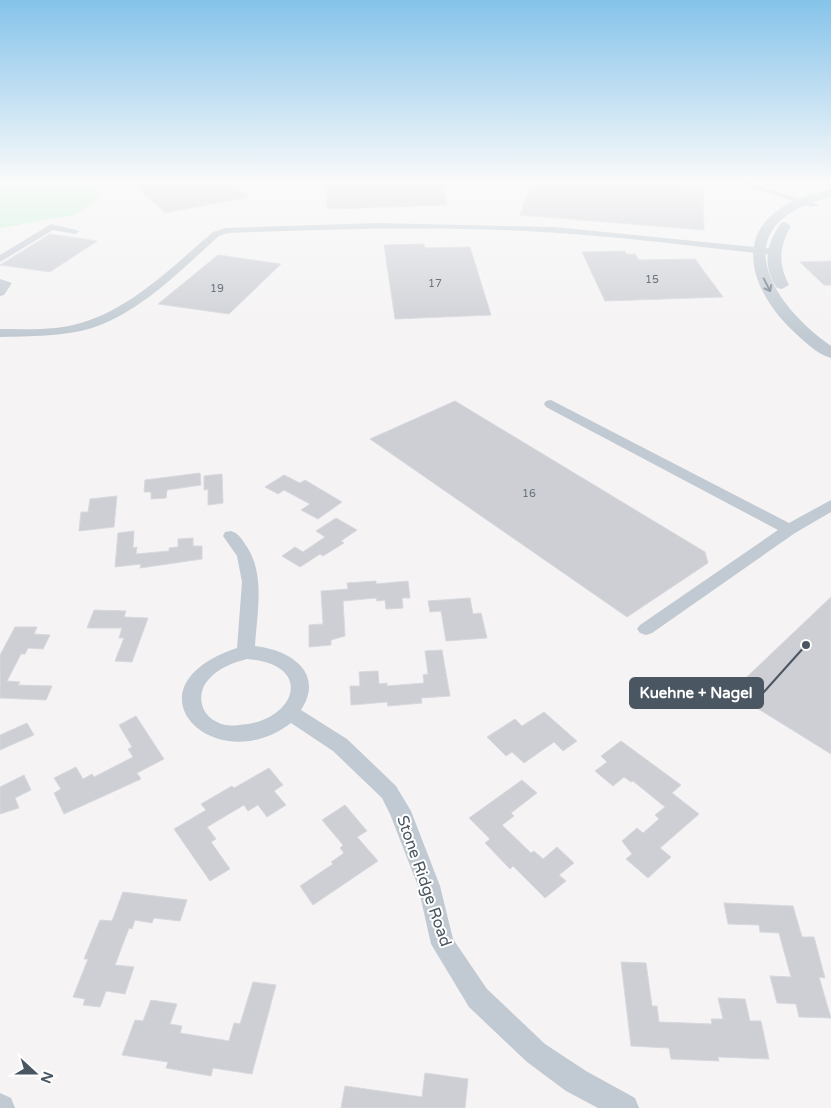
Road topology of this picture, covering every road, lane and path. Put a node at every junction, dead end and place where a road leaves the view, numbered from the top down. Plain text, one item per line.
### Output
1 (41, 233) edge
2 (220, 233) edge
3 (584, 233) edge
4 (764, 233) edge
5 (780, 233) edge
6 (759, 251) junction
7 (774, 252) junction
8 (0, 259) edge
9 (0, 282) edge
10 (0, 292) edge
11 (0, 333) edge
12 (831, 339) edge
13 (831, 353) edge
14 (551, 404) dead end
15 (831, 505) edge
16 (789, 530) junction
17 (231, 536) dead end
18 (646, 629) dead end
19 (246, 652) junction
20 (289, 712) junction
21 (625, 1108) edge

1 - 8 street
2 - 11 street
3 - 6 street
4 - 6 street
5 - 7 street
6 - 7 street
6 -> 13 street
7 - 12 street
9 - 10 street
14 - 16 street
15 - 16 street
16 - 18 street
17 - 19 street
19 - 20 street
19 - 20 street
20 - 21 street, Stone Ridge Road

